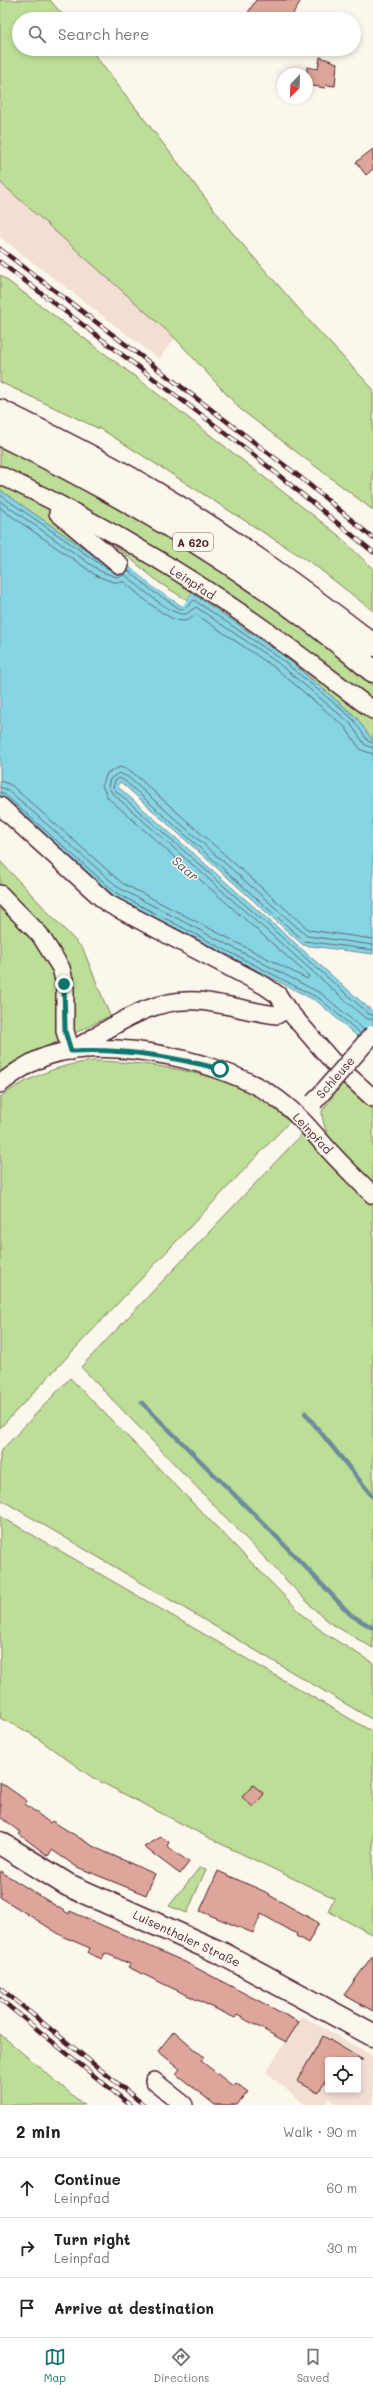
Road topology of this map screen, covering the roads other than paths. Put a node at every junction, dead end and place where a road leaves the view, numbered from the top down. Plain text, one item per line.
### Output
1 (0, 411) edge
2 (0, 434) edge
3 (0, 475) edge
4 (20, 484) junction
5 (120, 565) dead end
6 (373, 645) edge
7 (373, 671) edge
8 (373, 710) edge
9 (0, 806) edge
10 (0, 894) edge
11 (287, 1009) junction
12 (373, 1034) edge
13 (71, 1051) junction
14 (0, 1084) edge
15 (373, 1098) edge
16 (302, 1118) junction
17 (373, 1195) edge
18 (0, 1843) edge
19 (373, 2035) edge
20 (154, 2081) dead end
21 (184, 2105) edge

1 - 6 main road, A 620
2 - 7 main road, A 620
3 - 4 street, Leinpfad
4 - 5 street
4 - 8 street, Leinpfad
9 - 11 street
10 - 13 street
11 - 13 street
11 - 15 street
12 - 16 street, Schleuse, bridge
13 - 14 street
13 - 16 street, Leinpfad
16 - 17 street, Leinpfad
18 - 19 main road, Luisenthaler Straße
20 - 21 street

